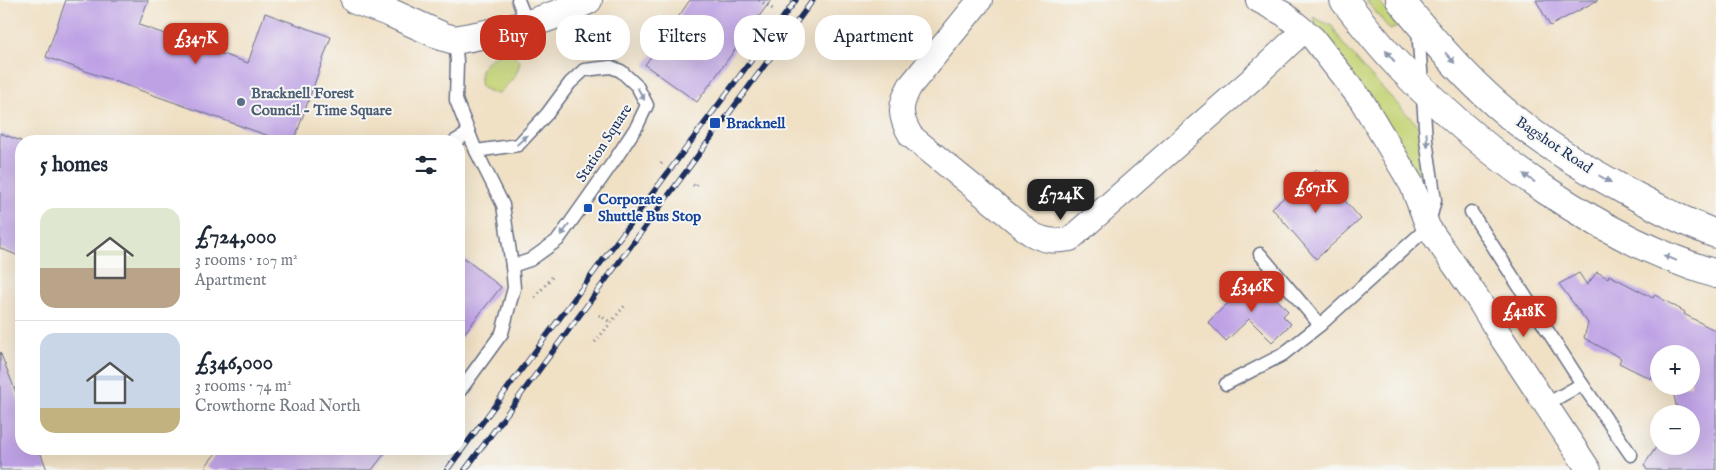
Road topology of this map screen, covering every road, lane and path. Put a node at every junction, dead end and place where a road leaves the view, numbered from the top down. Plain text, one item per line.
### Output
1 (355, 0) edge
2 (518, 0) edge
3 (588, 0) edge
4 (759, 0) edge
5 (980, 0) edge
6 (1258, 0) edge
7 (1344, 0) edge
8 (1400, 0) edge
9 (774, 10) dead end
10 (524, 15) edge
11 (546, 20) edge
12 (1418, 22) junction
13 (1303, 31) junction
14 (480, 35) edge
15 (455, 40) junction
16 (1424, 91) junction
17 (469, 134) junction
18 (465, 136) edge
19 (476, 151) junction
20 (1470, 212) dead end
21 (1428, 227) junction
22 (1716, 234) edge
23 (1260, 254) dead end
24 (512, 266) junction
25 (1716, 274) edge
26 (553, 276) dead end
27 (535, 297) dead end
28 (626, 304) dead end
29 (599, 314) dead end
30 (610, 322) junction
31 (1320, 325) junction
32 (594, 342) dead end
33 (465, 384) edge
34 (1226, 384) dead end
35 (1582, 384) junction
36 (1545, 405) junction
37 (1631, 456) dead end
38 (1589, 470) edge

1 - 15 main road
2 - 10 lane
3 - 11 main road
4 - 9 path
5 - 13 street
6 - 13 street
16 -> 7 main road
8 - 12 main road, Bagshot Road
12 - 16 lane
12 -> 22 main road, Bagshot Road
13 - 21 street
14 - 15 main road
15 - 17 lane
16 -> 21 lane
25 -> 16 main road
17 - 18 lane
17 - 19 lane
19 - 24 lane
19 -> 24 lane, Station Square
20 - 35 lane
21 - 31 lane
21 - 36 street
23 - 31 lane
24 - 33 lane
26 - 27 path
28 - 30 path
29 - 30 path
30 - 32 path
31 - 34 lane
35 - 36 lane
35 - 37 lane
36 - 38 street

